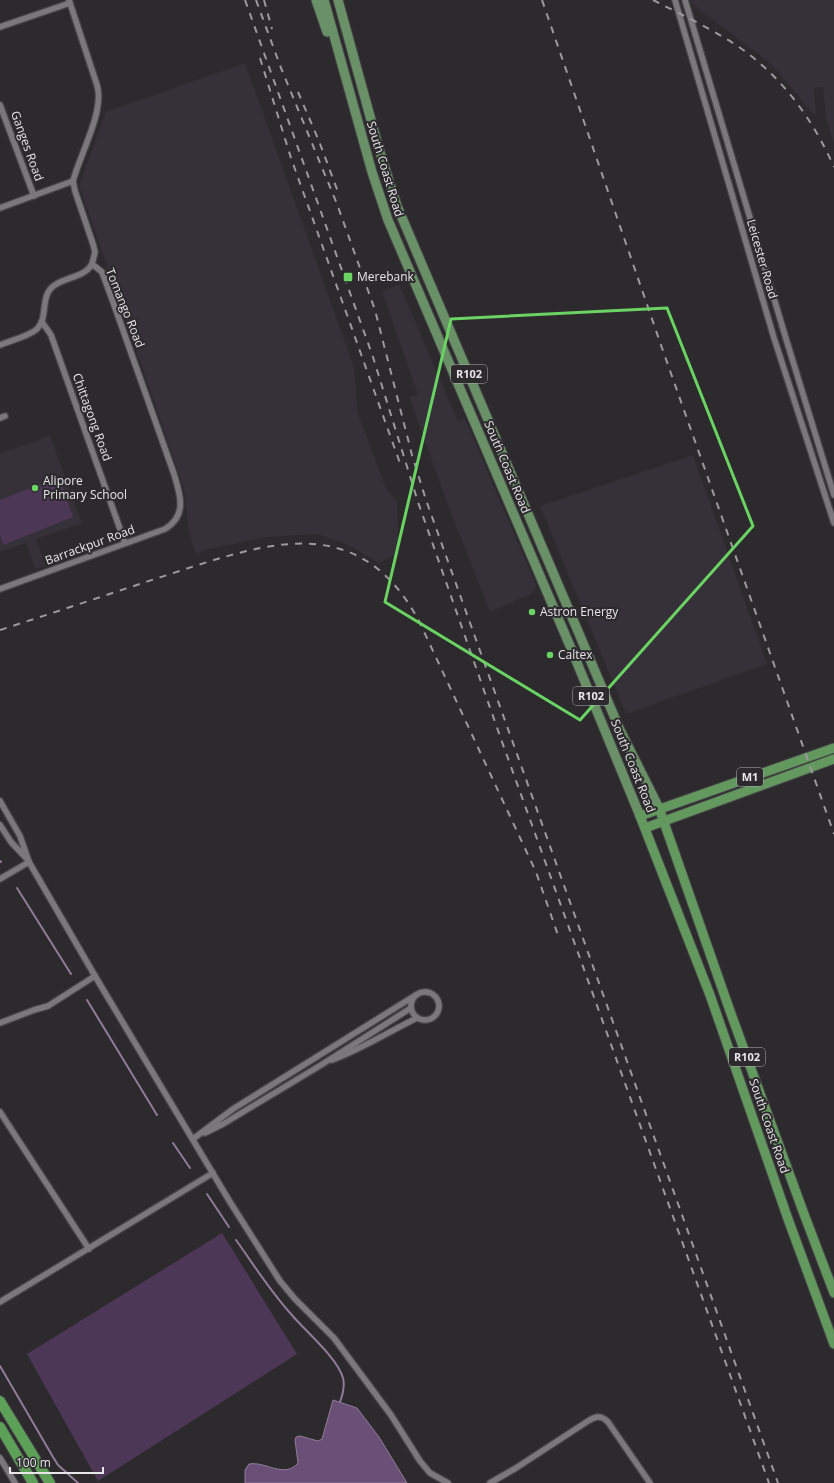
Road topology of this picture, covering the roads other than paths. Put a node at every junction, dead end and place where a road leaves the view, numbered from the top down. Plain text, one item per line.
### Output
1 (316, 0) edge
2 (324, 0) edge
3 (338, 0) edge
4 (342, 0) edge
5 (675, 0) edge
6 (685, 0) edge
7 (69, 1) edge
8 (0, 27) edge
9 (348, 34) junction
10 (338, 50) junction
11 (0, 105) edge
12 (369, 113) junction
13 (356, 118) junction
14 (73, 181) junction
15 (739, 181) junction
16 (729, 183) junction
17 (34, 196) junction
18 (0, 208) edge
19 (92, 264) junction
20 (426, 270) junction
21 (412, 276) junction
22 (42, 322) junction
23 (0, 345) edge
24 (485, 412) junction
25 (472, 417) junction
26 (517, 486) junction
27 (504, 492) junction
28 (834, 496) edge
29 (180, 512) joint
30 (529, 515) junction
31 (516, 520) junction
32 (834, 524) edge
33 (125, 543) junction
34 (549, 562) junction
35 (537, 568) junction
36 (0, 589) edge
37 (579, 635) junction
38 (567, 638) junction
39 (834, 748) edge
40 (630, 752) junction
41 (617, 758) junction
42 (834, 759) edge
43 (0, 801) edge
44 (659, 808) junction
45 (640, 816) junction
46 (664, 821) junction
47 (0, 825) edge
48 (645, 828) junction
49 (29, 862) junction
50 (0, 879) edge
51 (95, 976) junction
52 (416, 995) junction
53 (411, 1008) junction
54 (417, 1018) junction
55 (0, 1023) edge
56 (321, 1065) junction
57 (0, 1112) edge
58 (193, 1139) junction
59 (212, 1173) junction
60 (804, 1214) junction
61 (788, 1219) junction
62 (88, 1249) junction
63 (834, 1293) edge
64 (0, 1302) edge
65 (834, 1344) edge
66 (0, 1401) edge
67 (0, 1427) edge
68 (0, 1458) edge
69 (15, 1483) edge
70 (34, 1483) edge
71 (50, 1483) edge
72 (448, 1483) edge
73 (490, 1483) edge
74 (650, 1483) edge

1 - 10 main road
2 - 10 main road, South Coast Road / R102
3 - 9 main road, South Coast Road / R102
4 - 9 main road
5 - 16 street, Leicester Road
6 - 15 street, Leicester Road
7 - 8 street
7 - 14 street
9 - 12 main road, South Coast Road / R102
10 - 13 main road, South Coast Road / R102
11 - 17 street, Ganges Road
12 - 13 main road
12 - 20 main road, South Coast Road / R102
13 - 21 main road, South Coast Road / R102
14 - 17 street
14 - 19 street, Tomango Road
15 - 16 street
15 - 28 street, Leicester Road
16 - 32 street, Leicester Road
17 - 18 street
19 - 22 street
19 - 29 street, Tomango Road
20 - 21 main road
20 - 24 main road, South Coast Road / R102
21 - 25 main road, South Coast Road / R102
22 - 23 street
22 - 33 street, Chittagong Road
24 - 25 main road
24 - 26 main road, South Coast Road / R102
25 - 27 main road, South Coast Road / R102
26 - 27 main road
26 - 30 main road, South Coast Road / R102
27 - 31 main road, South Coast Road / R102
29 - 33 street, Barrackpur Road
30 - 31 main road
30 - 34 main road, South Coast Road / R102
31 - 35 main road, South Coast Road / R102
33 - 36 street, Barrackpur Road
34 - 35 main road
34 - 37 main road, South Coast Road / R102
35 - 38 main road, South Coast Road / R102
37 - 38 main road
37 - 40 main road, South Coast Road / R102
38 - 41 main road, South Coast Road / R102
39 - 44 highway, M1
40 - 41 main road
40 - 44 main road, South Coast Road / R102
41 - 45 main road, South Coast Road / R102
42 - 46 highway, M1
43 - 49 street
44 - 45 highway, M1
44 - 46 highway, South Coast Road / R102
45 - 48 highway, South Coast Road / R102
46 - 48 highway, M1
46 - 60 highway, South Coast Road / R102
47 - 49 street
48 - 61 highway, South Coast Road / R102
49 - 50 street
49 - 51 street
51 - 55 street
51 - 58 street
52 - 53 street
52 - 54 street
52 - 58 street
53 - 54 street
53 - 56 street
54 - 56 street
56 - 58 street
57 - 62 street
58 - 59 street
59 - 62 street
59 - 72 street
60 - 61 highway
60 - 63 highway, South Coast Road / R102
61 - 65 highway, South Coast Road / R102
62 - 64 street
66 - 71 highway
67 - 70 highway
68 - 69 street
73 - 74 street

